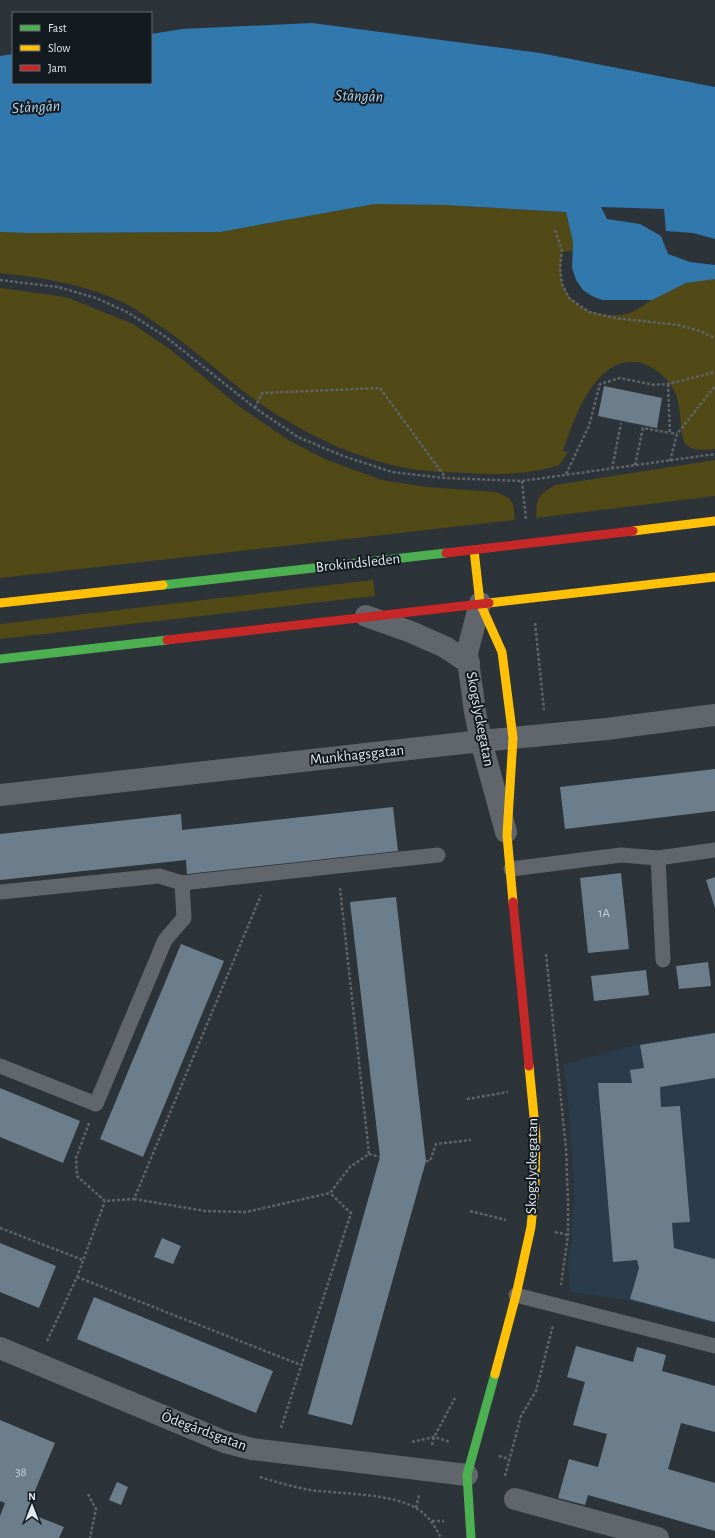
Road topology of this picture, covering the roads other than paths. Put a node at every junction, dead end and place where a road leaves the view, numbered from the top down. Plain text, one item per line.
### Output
1 (715, 521) edge
2 (474, 550) junction
3 (715, 577) edge
4 (0, 603) edge
5 (480, 603) junction
6 (366, 616) junction
7 (0, 659) edge
8 (469, 663) junction
9 (715, 715) edge
10 (513, 738) junction
11 (481, 741) junction
12 (0, 795) edge
13 (507, 835) junction
14 (715, 850) edge
15 (438, 855) dead end
16 (658, 858) junction
17 (511, 869) junction
18 (182, 883) junction
19 (0, 892) edge
20 (663, 960) dead end
21 (0, 1066) edge
22 (516, 1295) junction
23 (715, 1346) edge
24 (0, 1348) edge
25 (468, 1475) junction
26 (515, 1499) dead end
27 (471, 1538) edge
28 (658, 1538) edge

1 - 2 main road, Brokindsleden
2 - 4 main road, Brokindsleden
2 - 5 main road, Skogslyckegatan
3 - 5 main road
5 - 6 main road
5 - 8 street, Skogslyckegatan
5 - 10 main road, Skogslyckegatan
6 - 7 main road
6 - 8 street
8 - 11 street, Skogslyckegatan
9 - 10 street, Munkhagsgatan
10 - 11 street, Munkhagsgatan
10 - 13 main road, Skogslyckegatan
11 - 12 street, Munkhagsgatan
11 - 13 street, Skogslyckegatan
13 - 17 main road, Skogslyckegatan
14 - 16 lane
15 - 18 lane
16 - 17 lane
16 - 20 lane
17 - 22 main road, Skogslyckegatan
18 - 19 lane
18 - 21 lane
22 - 23 lane
22 - 25 main road, Skogslyckegatan
24 - 25 street, Ödegårdsgatan
25 - 27 main road, Skogslyckegatan
26 - 28 street

